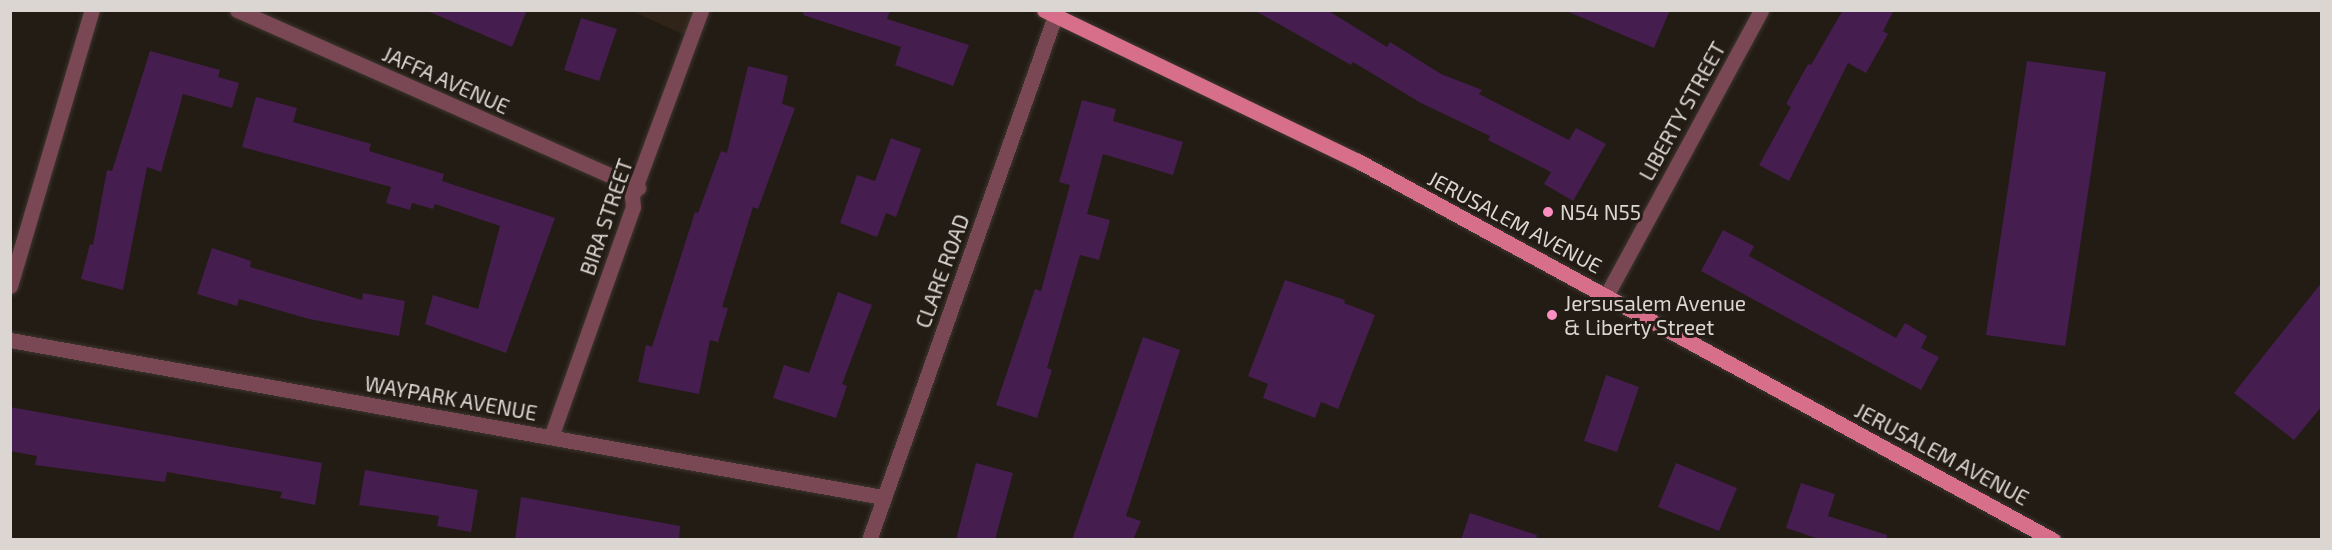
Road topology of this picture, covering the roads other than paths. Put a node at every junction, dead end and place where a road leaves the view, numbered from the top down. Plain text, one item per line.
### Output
1 (92, 10) edge
2 (237, 10) edge
3 (701, 10) edge
4 (1761, 10) edge
5 (1049, 13) edge
6 (638, 188) junction
7 (10, 286) edge
8 (1606, 296) junction
9 (10, 340) edge
10 (551, 437) junction
11 (883, 497) junction
12 (868, 540) edge
13 (2053, 540) edge

1 - 7 street
2 - 6 street, JAFFA AVENUE
3 - 6 street, BIRA STREET
4 - 8 street, LIBERTY STREET
5 - 8 main road, JERUSALEM AVENUE
5 - 11 street, CLARE ROAD
6 - 10 street, BIRA STREET
8 - 13 main road, JERUSALEM AVENUE
9 - 10 street, WAYPARK AVENUE
10 - 11 street, WAYPARK AVENUE
11 - 12 street, CLARE ROAD

